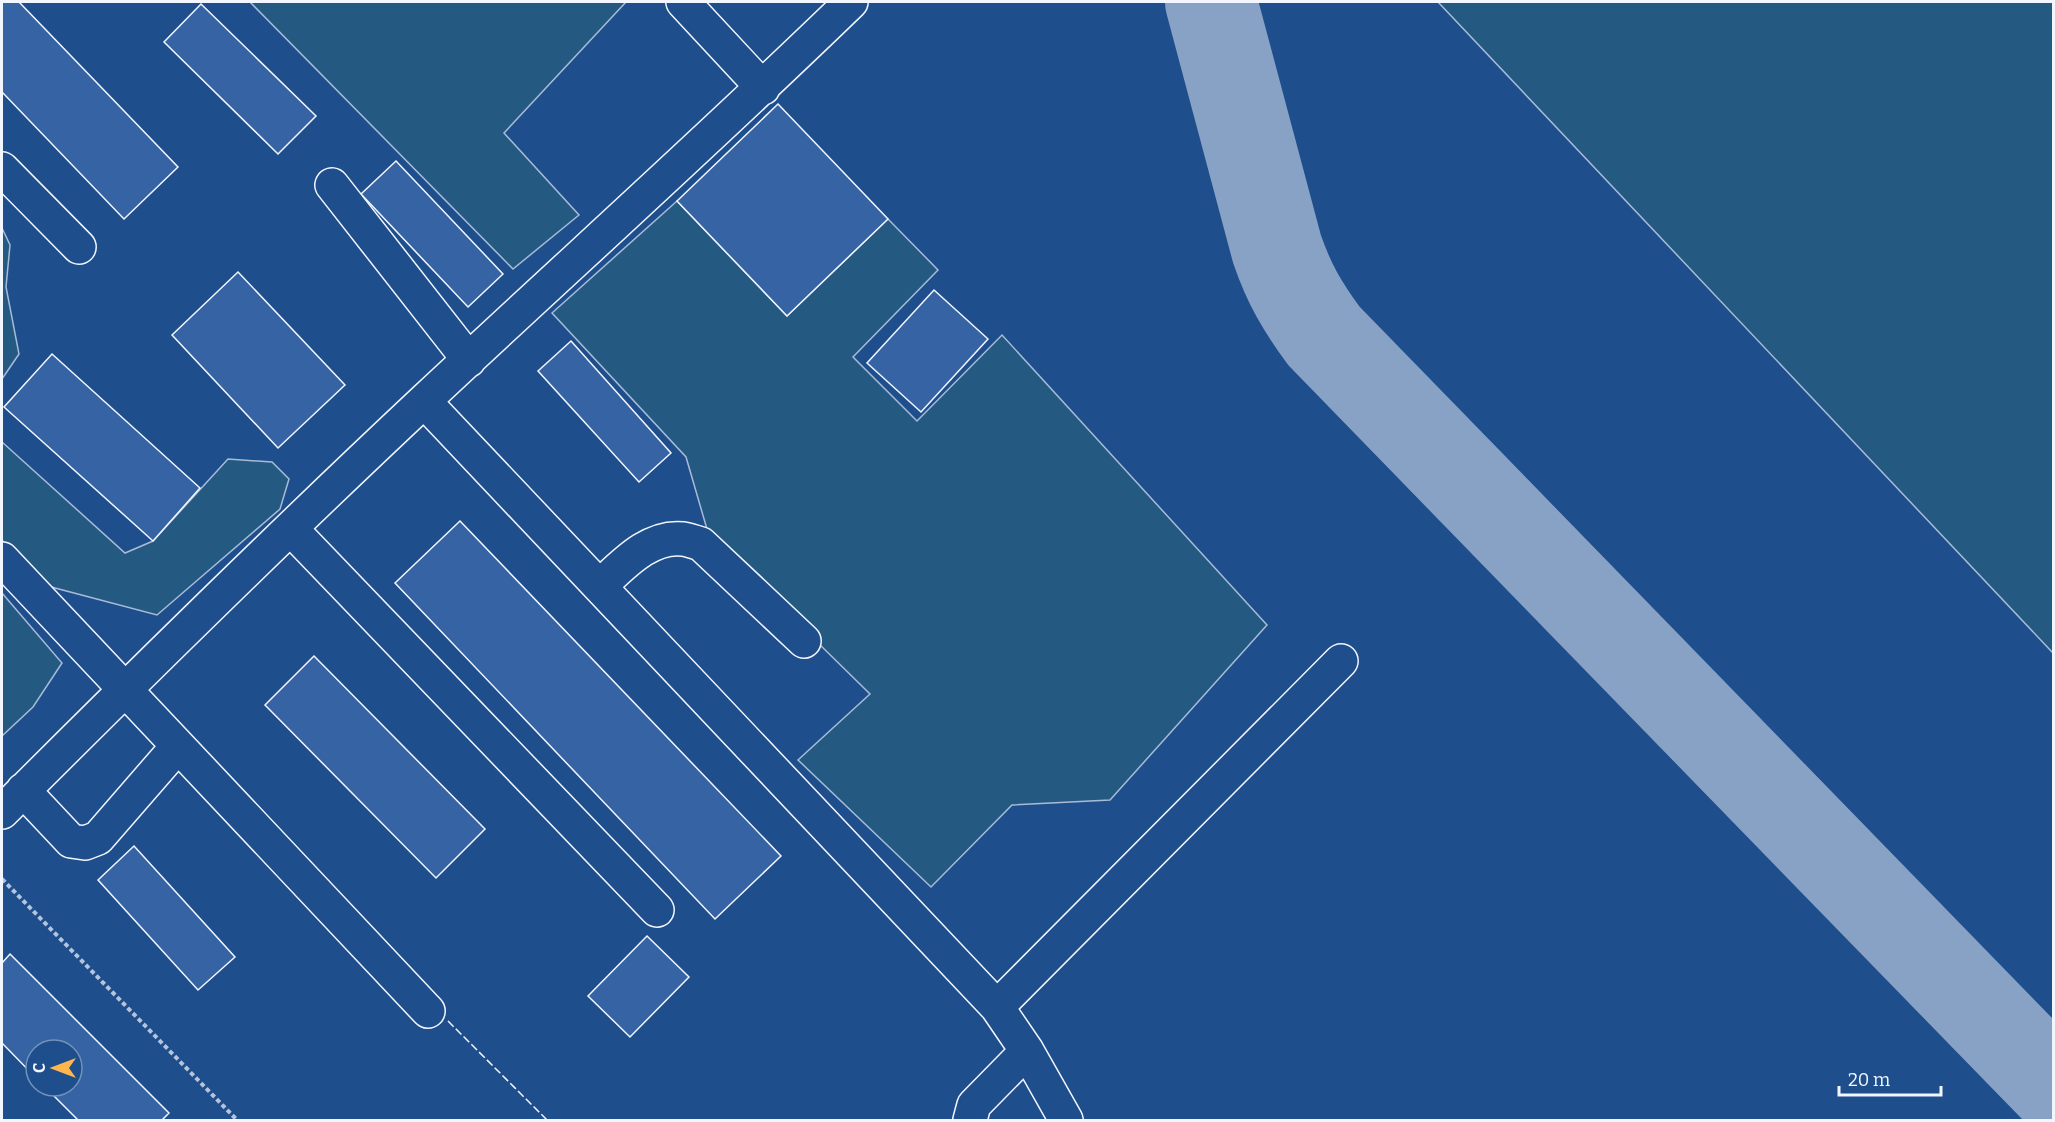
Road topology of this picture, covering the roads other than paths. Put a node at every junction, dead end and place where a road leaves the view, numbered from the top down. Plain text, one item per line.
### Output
1 (683, 2) edge
2 (851, 2) edge
3 (763, 88) junction
4 (2, 169) edge
5 (332, 185) dead end
6 (79, 247) dead end
7 (469, 360) junction
8 (424, 401) junction
9 (291, 529) junction
10 (2, 559) edge
11 (600, 586) junction
12 (804, 641) dead end
13 (1341, 661) dead end
14 (124, 690) junction
15 (177, 747) junction
16 (12, 801) edge
17 (657, 910) dead end
18 (997, 1007) junction
19 (428, 1011) dead end
20 (1027, 1051) junction
21 (970, 1120) edge
22 (1065, 1120) edge

1 - 3 lane
2 - 3 lane
3 - 7 lane
4 - 6 lane
5 - 7 lane
7 - 8 lane
8 - 9 lane
8 - 11 lane
9 - 14 lane
9 - 17 lane
10 - 14 lane
11 - 12 lane
11 - 18 lane
13 - 18 lane
14 - 15 lane
14 - 16 lane
15 - 16 lane
15 - 19 lane
18 - 20 lane
20 - 21 lane
20 - 22 lane

